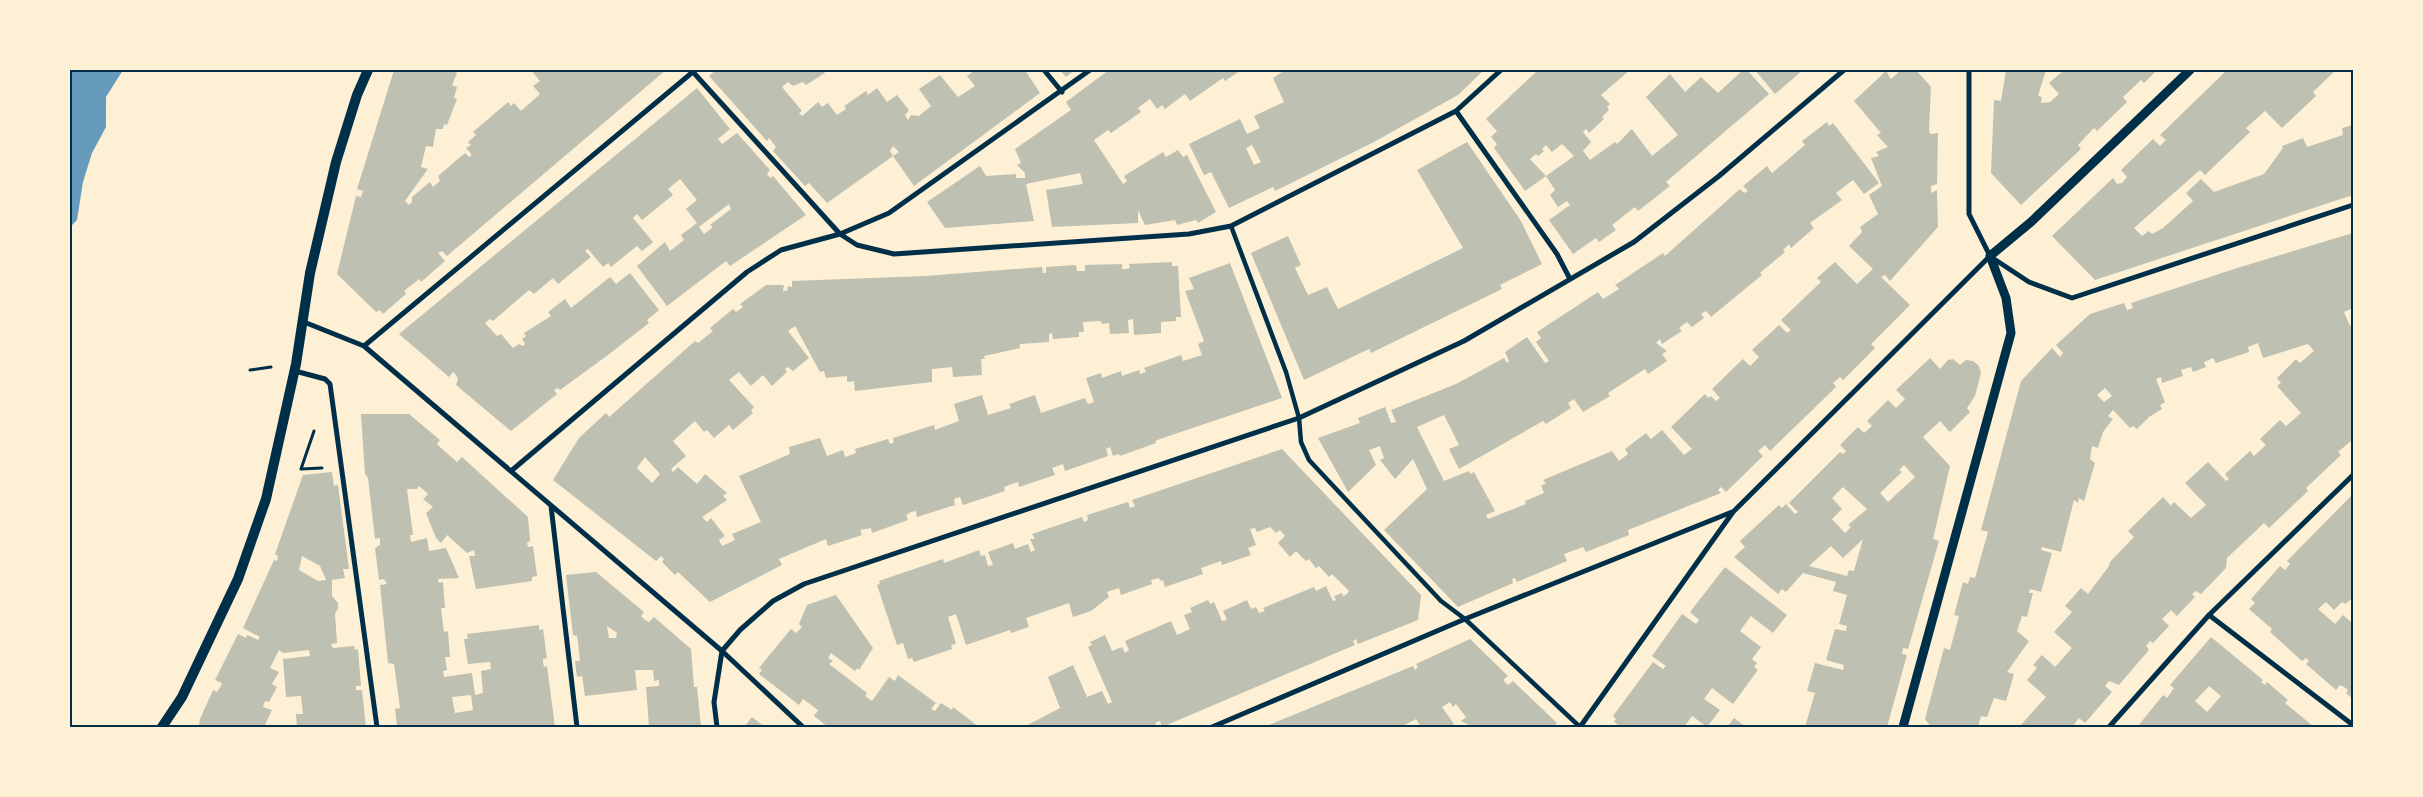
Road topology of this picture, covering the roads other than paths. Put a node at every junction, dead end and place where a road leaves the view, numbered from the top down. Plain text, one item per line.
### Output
1 (368, 70) edge
2 (1044, 70) edge
3 (1090, 70) edge
4 (1501, 70) edge
5 (1844, 70) edge
6 (1969, 70) edge
7 (2190, 70) edge
8 (693, 71) edge
9 (1062, 92) junction
10 (1456, 111) junction
11 (2353, 205) edge
12 (1231, 226) junction
13 (840, 234) junction
14 (1990, 256) junction
15 (1570, 278) junction
16 (304, 322) junction
17 (364, 346) junction
18 (295, 371) junction
19 (1299, 418) junction
20 (511, 471) junction
21 (2353, 475) edge
22 (551, 506) junction
23 (1733, 512) junction
24 (2210, 616) junction
25 (1465, 619) junction
26 (722, 651) junction
27 (2353, 725) edge
28 (162, 727) edge
29 (377, 727) edge
30 (577, 727) edge
31 (717, 727) edge
32 (802, 727) edge
33 (1212, 727) edge
34 (1580, 727) edge
35 (1904, 727) edge
36 (2109, 727) edge

1 - 16 main road
2 - 9 street
3 - 9 street
4 - 10 street
5 - 15 street
6 - 14 street
7 - 14 street
8 - 13 street
8 - 17 street
9 - 13 street
10 - 12 street
10 - 15 street
11 - 14 street
12 - 13 street
12 - 19 street
13 - 20 street
14 - 23 street
14 - 35 street
15 - 19 street
16 - 17 street
16 - 18 main road
17 - 20 street
18 - 28 main road
18 - 29 street
19 - 25 street
19 - 26 street
20 - 22 street
21 - 24 street
22 - 26 street
22 - 30 street
23 - 25 street
23 - 34 street
24 - 27 street
24 - 36 street
25 - 33 street
25 - 34 street
26 - 31 street
26 - 32 street

